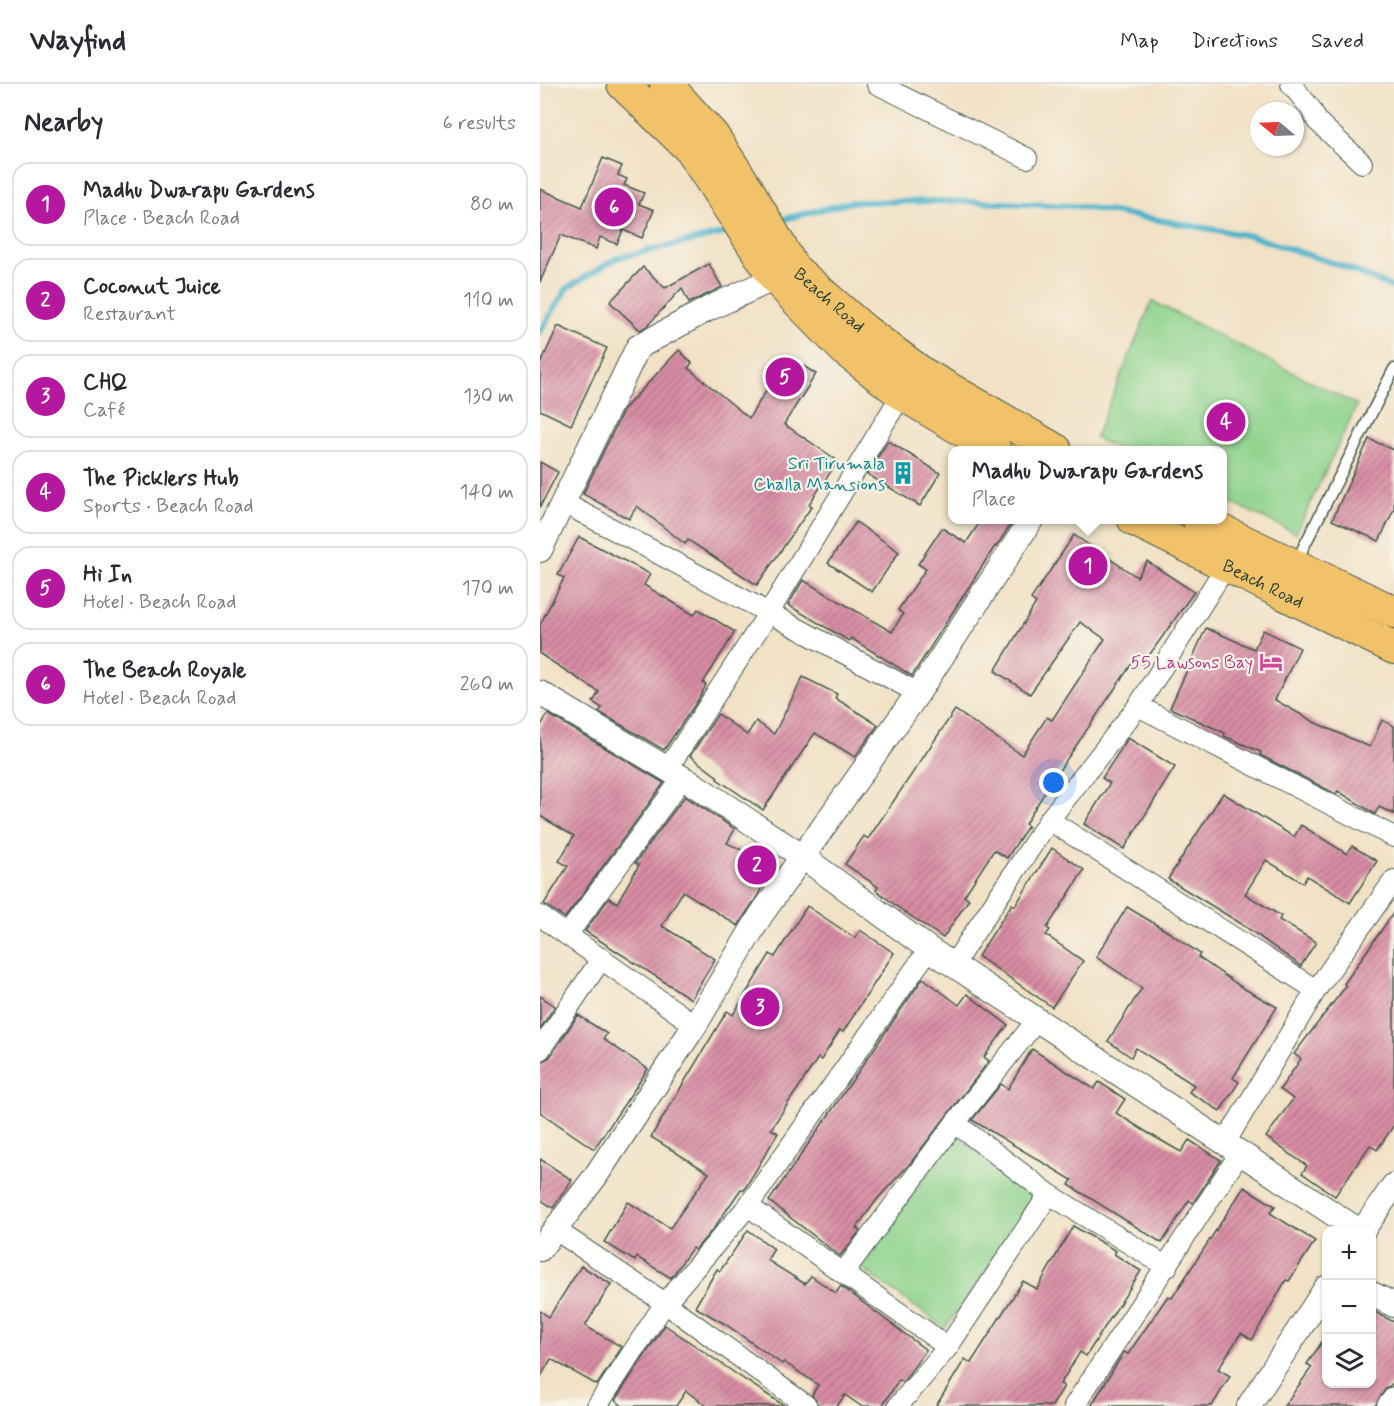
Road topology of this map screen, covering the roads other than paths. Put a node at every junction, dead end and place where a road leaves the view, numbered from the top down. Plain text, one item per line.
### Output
1 (623, 84) edge
2 (877, 84) edge
3 (1291, 84) edge
4 (667, 99) edge
5 (1028, 158) dead end
6 (1362, 163) dead end
7 (784, 273) junction
8 (1394, 369) edge
9 (902, 394) junction
10 (988, 446) edge
11 (1049, 446) edge
12 (564, 503) junction
13 (1028, 524) edge
14 (1144, 524) edge
15 (1210, 524) edge
16 (540, 550) edge
17 (1295, 564) junction
18 (1226, 566) junction
19 (1394, 612) edge
20 (768, 614) junction
21 (1394, 648) edge
22 (540, 693) edge
23 (918, 693) junction
24 (1138, 706) junction
25 (675, 774) junction
26 (1049, 820) junction
27 (1394, 837) edge
28 (803, 857) junction
29 (1394, 880) edge
30 (540, 916) edge
31 (567, 935) junction
32 (929, 950) junction
33 (602, 958) junction
34 (953, 965) junction
35 (1316, 990) junction
36 (1037, 1020) junction
37 (695, 1024) junction
38 (540, 1050) edge
39 (955, 1123) junction
40 (1232, 1148) junction
41 (1394, 1185) edge
42 (1049, 1194) junction
43 (748, 1206) junction
44 (1354, 1226) edge
45 (1363, 1226) edge
46 (554, 1229) junction
47 (540, 1249) edge
48 (1167, 1267) junction
49 (843, 1273) junction
50 (1322, 1294) edge
51 (1376, 1296) edge
52 (665, 1303) junction
53 (1394, 1305) edge
54 (948, 1347) junction
55 (1394, 1396) edge
56 (597, 1406) edge
57 (807, 1406) edge
58 (898, 1406) edge
59 (1074, 1406) edge
60 (1249, 1406) edge
61 (1387, 1406) edge

1 - 4 main road, Beach Road
2 - 5 street
3 - 6 street
4 - 7 main road, Beach Road
7 - 9 main road, Beach Road
7 - 11 main road, Beach Road
7 - 12 street
8 - 17 lane
9 - 10 main road, Beach Road
9 - 20 street
12 - 16 street
12 - 20 street
13 - 23 street
14 - 18 main road, Beach Road
15 - 17 main road, Beach Road
17 - 19 main road, Beach Road
18 - 21 main road, Beach Road
18 - 24 street
20 - 23 street
20 - 25 street
22 - 25 street
23 - 28 street
24 - 26 street
24 - 27 street
25 - 28 street
25 - 31 street
26 - 34 street
26 - 35 street
28 - 32 street
28 - 37 street
29 - 35 street
30 - 31 street
31 - 33 street
32 - 34 street
32 - 43 street
33 - 37 street
33 - 38 street
34 - 36 street
35 - 40 street
36 - 39 street
36 - 40 street
37 - 46 street
39 - 42 street
39 - 49 street
40 - 44 street
40 - 48 street
41 - 45 street
42 - 48 street
42 - 54 street
43 - 49 street
43 - 52 street
46 - 47 street
46 - 52 street
48 - 59 street
49 - 54 street
50 - 60 street
51 - 53 street
52 - 56 street
52 - 57 street
54 - 58 street
55 - 61 street

